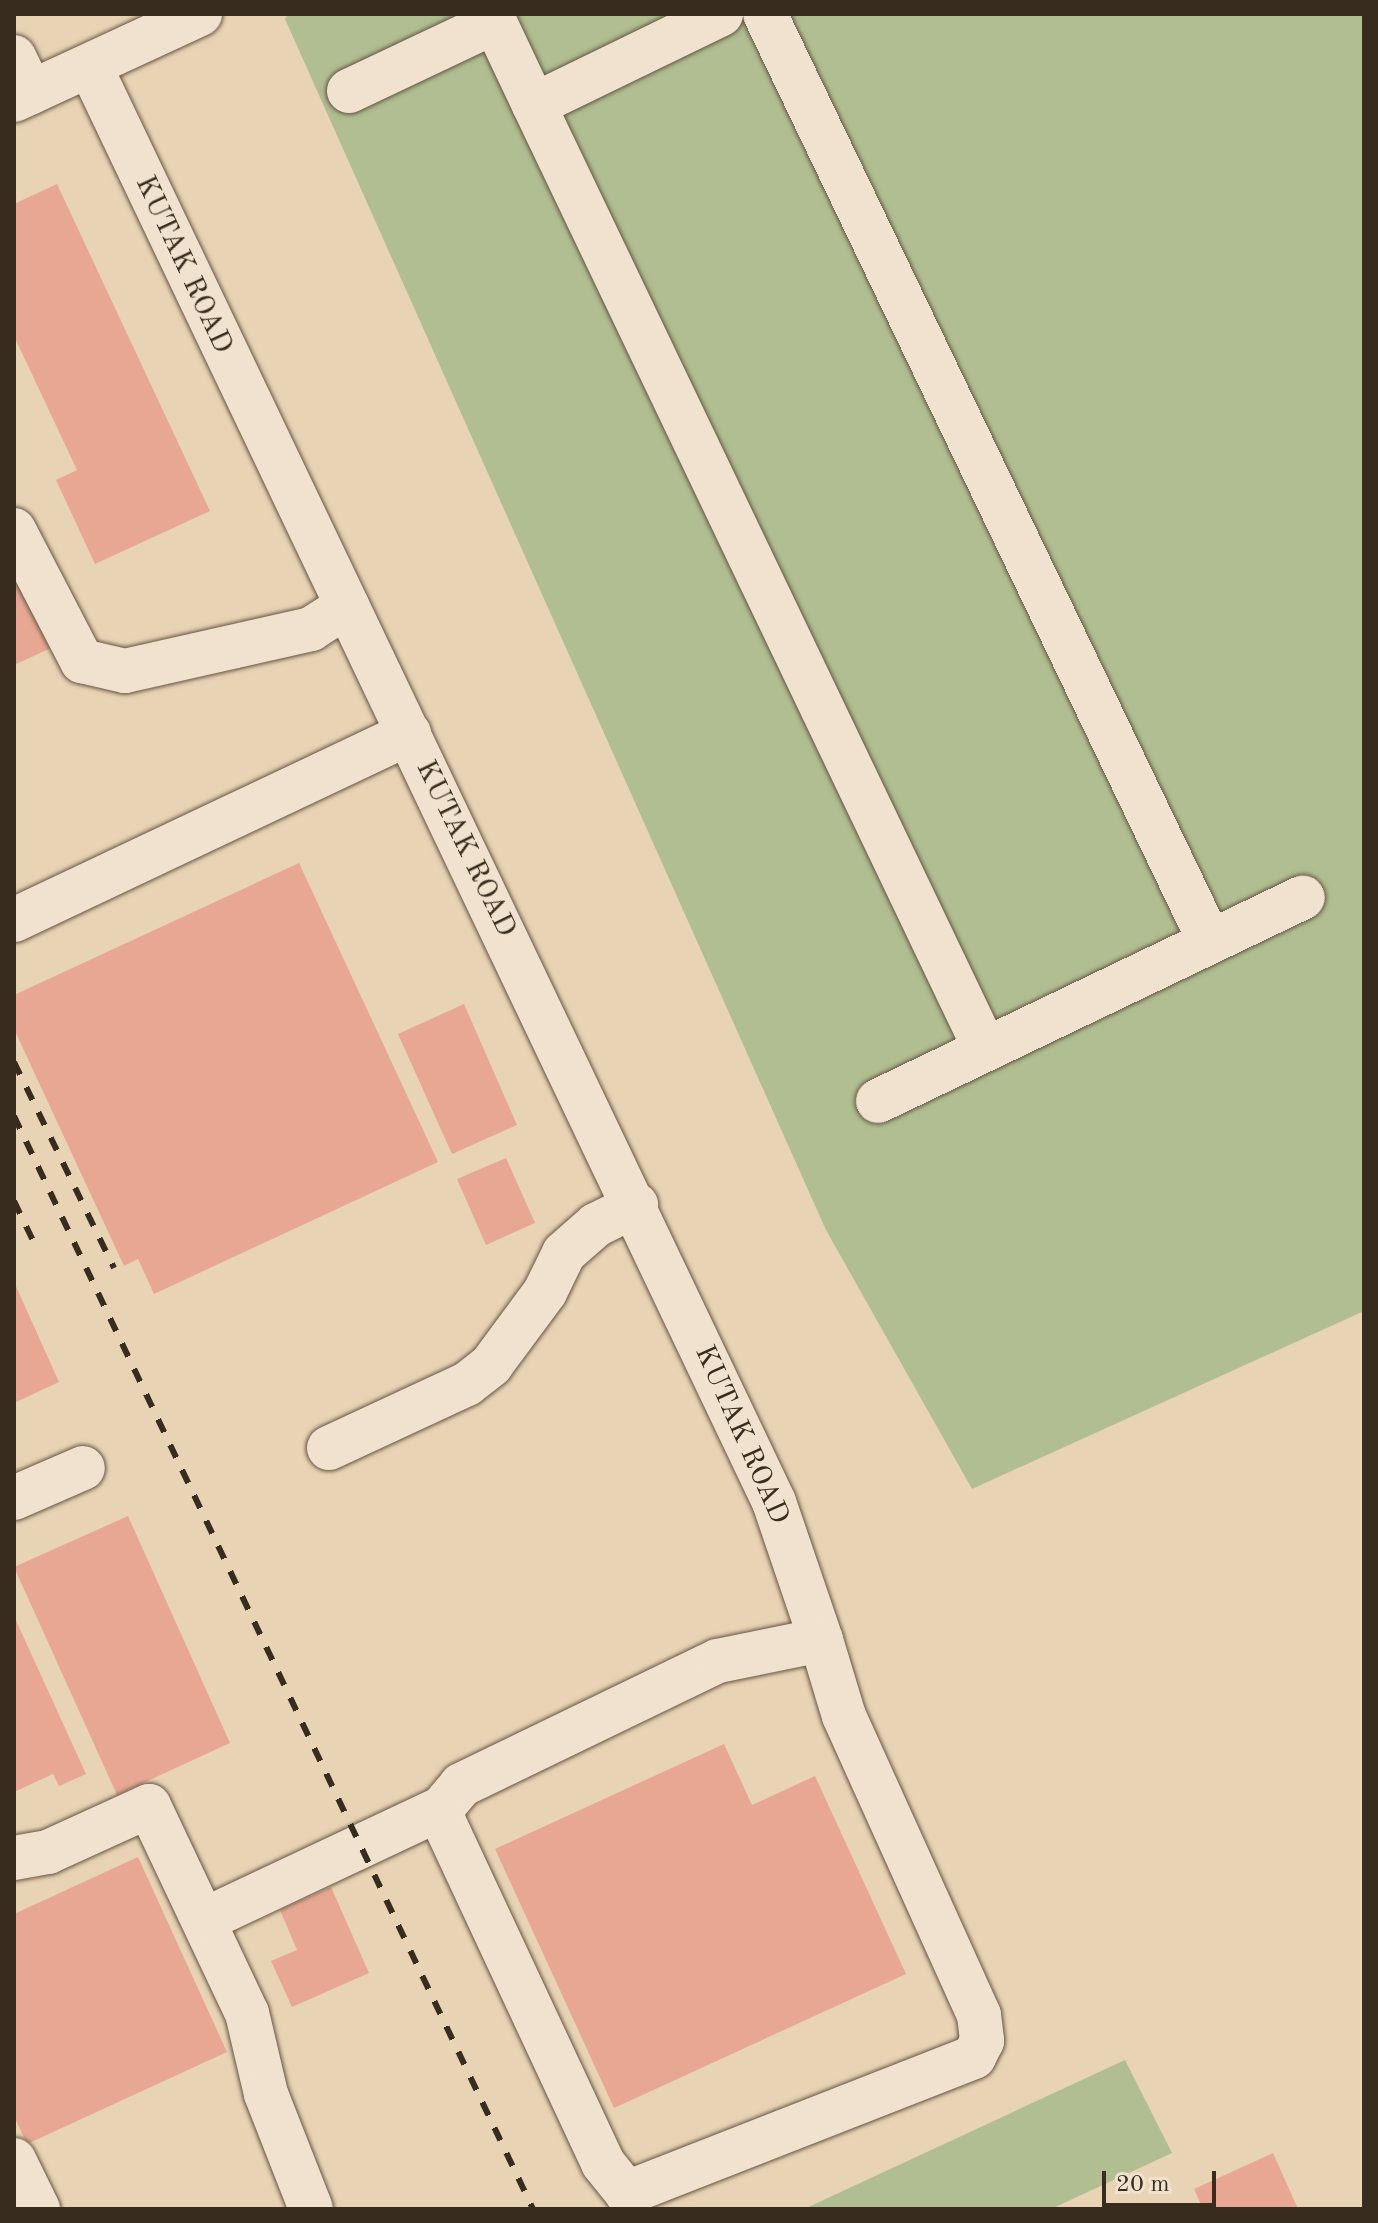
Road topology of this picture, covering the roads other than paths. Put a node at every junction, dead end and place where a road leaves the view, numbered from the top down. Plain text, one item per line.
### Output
1 (200, 14) edge
2 (721, 14) edge
3 (765, 14) edge
4 (493, 18) edge
5 (90, 66) junction
6 (20, 83) edge
7 (349, 91) dead end
8 (534, 105) junction
9 (14, 530) edge
10 (347, 606) junction
11 (409, 733) junction
12 (1303, 897) dead end
13 (14, 920) edge
14 (1210, 942) junction
15 (985, 1049) junction
16 (878, 1101) dead end
17 (636, 1205) junction
18 (329, 1448) dead end
19 (83, 1468) dead end
20 (14, 1498) edge
21 (821, 1640) junction
22 (442, 1808) junction
23 (14, 1858) edge
24 (204, 1920) junction
25 (14, 2160) edge
26 (38, 2209) edge
27 (311, 2209) edge

1 - 5 street
2 - 8 street
3 - 14 street
4 - 7 street
4 - 8 street
5 - 6 street
5 - 10 street, KUTAK ROAD
8 - 15 street
9 - 10 street
10 - 11 street, KUTAK ROAD
11 - 13 street
11 - 17 street, KUTAK ROAD
12 - 14 street
14 - 15 street
15 - 16 street
17 - 18 street
17 - 21 street, KUTAK ROAD
19 - 20 street
21 - 22 street
21 - 22 street, KUTAK ROAD
22 - 24 street
23 - 24 street
24 - 27 street
25 - 26 street

